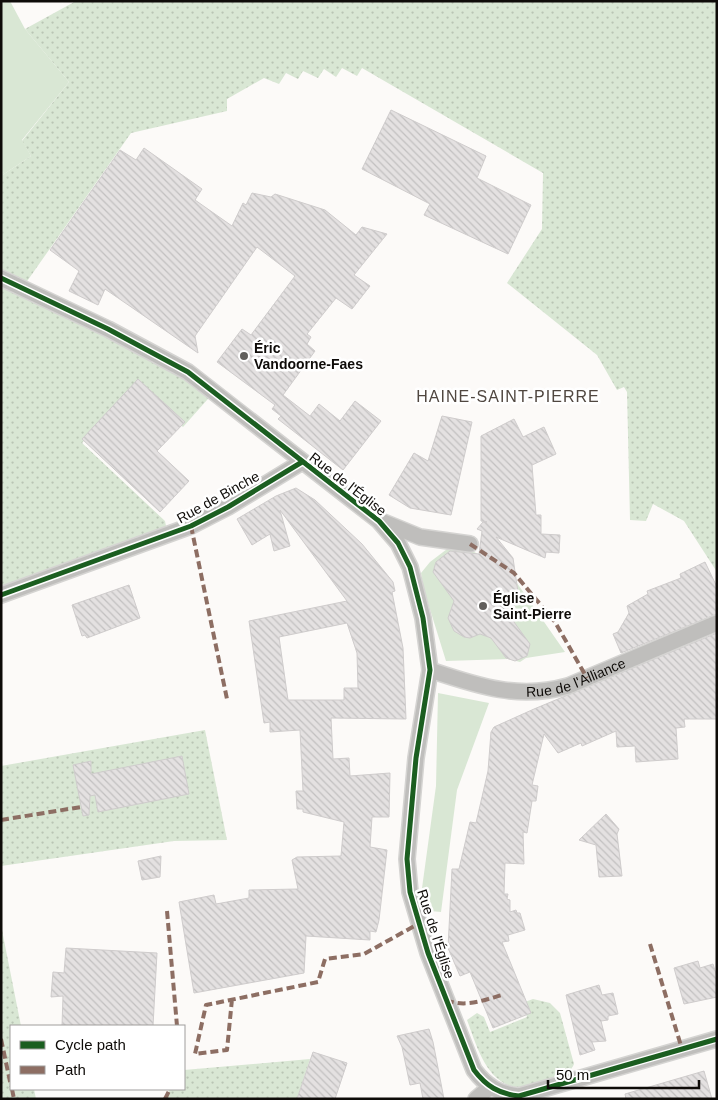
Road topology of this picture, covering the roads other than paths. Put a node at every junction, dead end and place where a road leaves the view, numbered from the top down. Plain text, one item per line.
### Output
1 (1, 278) edge
2 (302, 462) junction
3 (379, 521) junction
4 (470, 544) dead end
5 (1, 595) edge
6 (717, 623) edge
7 (430, 670) junction
8 (717, 1039) edge
9 (490, 1087) junction
10 (476, 1099) edge

1 - 2 street, Rue de l'Église
2 - 3 street, Rue de l'Église
2 - 5 street, Rue de Binche
3 - 4 street, Rue de l'Église
3 - 7 street, Rue de l'Église
6 - 7 street, Rue de l'Alliance
7 - 9 street, Rue de l'Église
8 - 9 street
9 - 10 street

